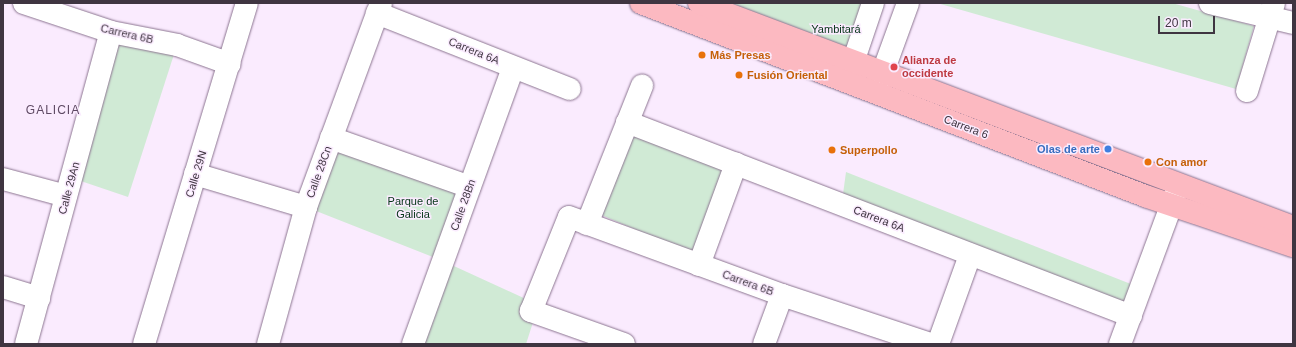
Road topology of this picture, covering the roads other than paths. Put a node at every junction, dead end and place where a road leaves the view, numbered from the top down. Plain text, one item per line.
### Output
1 (24, 3) edge
2 (247, 3) edge
3 (641, 3) edge
4 (699, 3) edge
5 (873, 3) edge
6 (908, 3) edge
7 (1210, 3) edge
8 (379, 8) edge
9 (1272, 10) edge
10 (1293, 23) edge
11 (111, 32) junction
12 (230, 64) junction
13 (513, 67) junction
14 (849, 72) junction
15 (879, 83) junction
16 (642, 86) dead end
17 (570, 89) dead end
18 (1248, 91) dead end
19 (627, 122) junction
20 (331, 138) junction
21 (736, 164) junction
22 (195, 174) junction
23 (3, 179) edge
24 (1180, 184) junction
25 (470, 187) junction
26 (66, 196) junction
27 (1171, 205) junction
28 (306, 207) junction
29 (578, 221) junction
30 (1293, 227) edge
31 (1293, 246) edge
32 (970, 255) junction
33 (699, 265) junction
34 (3, 287) edge
35 (782, 295) junction
36 (39, 298) junction
37 (1131, 316) junction
38 (1126, 342) edge
39 (26, 344) edge
40 (144, 344) edge
41 (268, 344) edge
42 (413, 344) edge
43 (624, 344) edge
44 (764, 344) edge
45 (930, 344) edge
46 (938, 344) edge

1 - 11 street, Carrera 6B
2 - 12 street, Calle 29N
3 - 14 main road, Carrera 6
4 - 14 main road, Carrera 6
5 - 14 street
6 - 15 street
7 - 9 street
8 - 13 street, Carrera 6A
8 - 20 street, Calle 28Cn
9 - 10 street
9 - 18 street
11 - 12 street, Carrera 6B
11 - 26 street, Calle 29An
12 - 22 street, Calle 29N
13 - 17 street, Carrera 6A
13 - 25 street, Calle 28Bn
14 - 15 main road, Carrera 6
15 - 24 main road, Carrera 6
15 - 27 main road, Carrera 6
16 - 19 street
19 - 21 street, Carrera 6A
19 - 29 street
20 - 25 street
20 - 28 street, Calle 28Cn
21 - 32 street, Carrera 6A
21 - 33 street
22 - 28 street
22 - 40 street, Calle 29N
23 - 26 street
24 - 27 street
24 - 30 main road, Carrera 6
25 - 42 street, Calle 28Bn
26 - 36 street, Calle 29An
27 - 31 main road, Carrera 6
27 - 37 street
28 - 41 street, Calle 28Cn
29 - 33 street, Carrera 6B
29 - 43 street
32 - 37 street, Carrera 6A
32 - 46 street
33 - 35 street, Carrera 6B
34 - 36 street
35 - 44 street
35 - 45 street, Carrera 6B
36 - 39 street, Calle 29An
37 - 38 street

